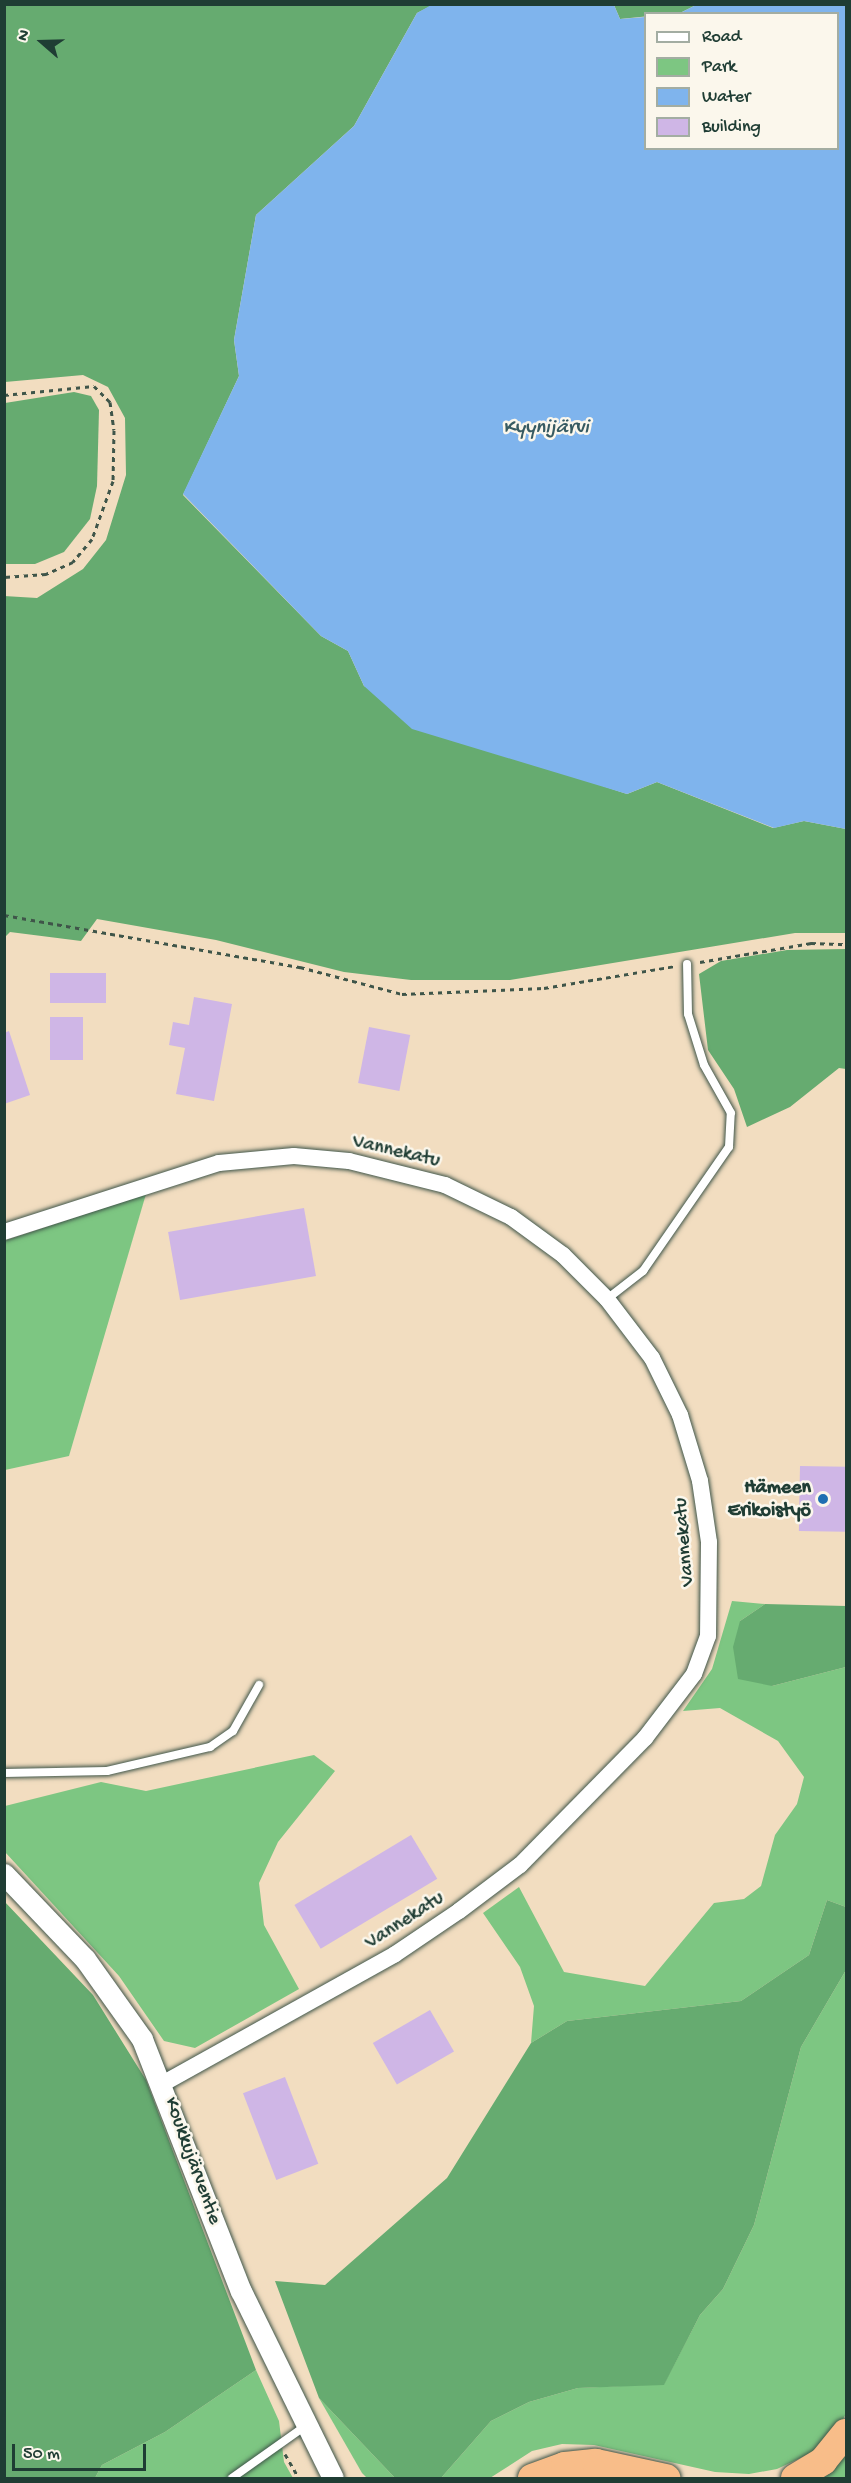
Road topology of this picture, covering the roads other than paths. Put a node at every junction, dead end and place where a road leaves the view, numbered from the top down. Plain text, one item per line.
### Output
1 (687, 964) road end
2 (4, 1232) edge
3 (607, 1299) junction
4 (258, 1685) dead end
5 (4, 1773) edge
6 (4, 1874) edge
7 (164, 2084) junction
8 (304, 2427) junction
9 (846, 2433) edge
10 (232, 2478) edge
11 (333, 2478) edge
12 (532, 2478) edge
13 (666, 2478) edge
14 (795, 2478) edge

1 - 3 lane
2 - 3 street, Vannekatu
3 - 7 street, Vannekatu
4 - 5 lane
6 - 7 street, Koukkujärventie
7 - 8 street, Koukkujärventie
8 - 10 lane
8 - 11 street, Koukkujärventie
9 - 14 highway
12 - 13 highway

